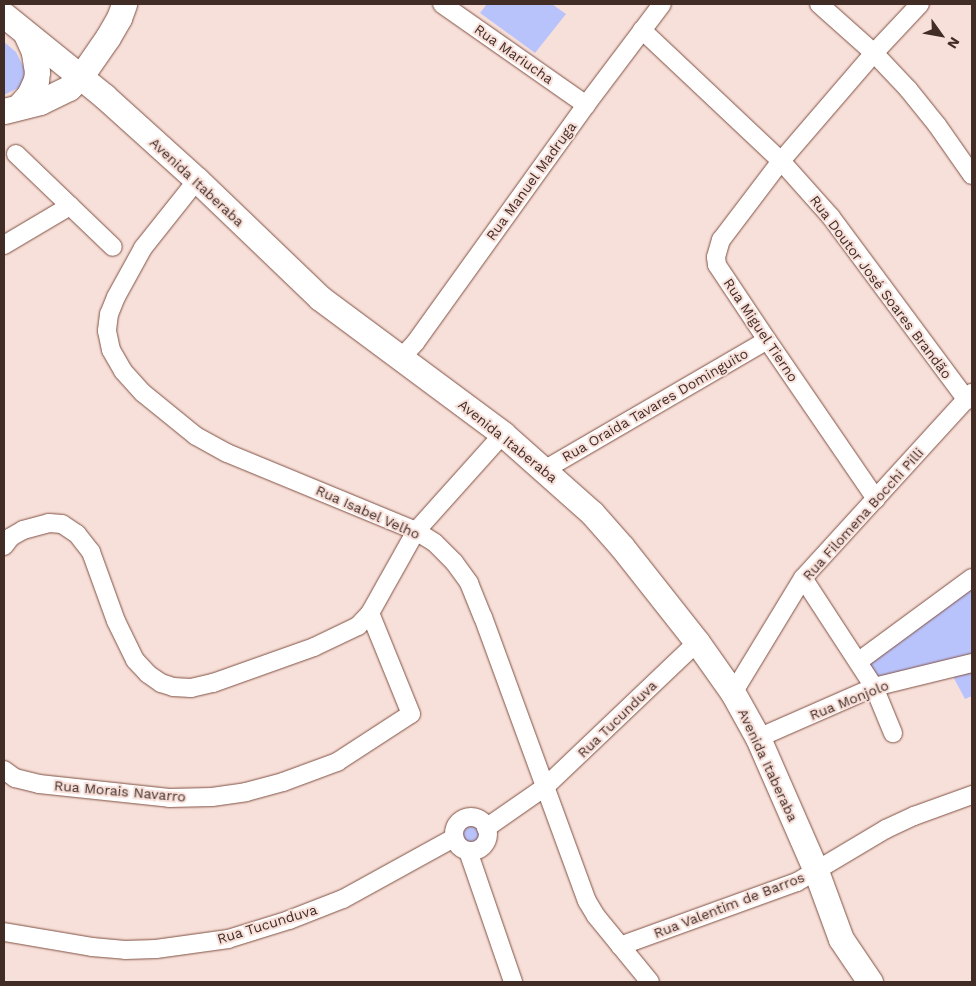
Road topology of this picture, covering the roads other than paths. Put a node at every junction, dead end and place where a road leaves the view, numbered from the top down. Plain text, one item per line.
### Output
1 (124, 4) edge
2 (442, 4) edge
3 (662, 4) edge
4 (819, 4) edge
5 (920, 4) edge
6 (4, 15) edge
7 (642, 30) junction
8 (26, 34) junction
9 (874, 53) junction
10 (81, 76) junction
11 (586, 105) junction
12 (11, 109) edge
13 (16, 154) dead end
14 (781, 161) junction
15 (972, 175) edge
16 (196, 180) junction
17 (70, 206) junction
18 (4, 246) edge
19 (113, 247) dead end
20 (767, 340) junction
21 (401, 358) junction
22 (970, 396) edge
23 (503, 434) junction
24 (544, 470) junction
25 (876, 499) junction
26 (416, 531) junction
27 (4, 546) edge
28 (803, 578) junction
29 (972, 578) edge
30 (370, 614) junction
31 (697, 642) junction
32 (859, 661) junction
33 (972, 663) edge
34 (874, 687) junction
35 (733, 693) junction
36 (893, 734) dead end
37 (758, 738) junction
38 (4, 770) edge
39 (544, 787) junction
40 (972, 795) edge
41 (486, 828) junction
42 (454, 838) junction
43 (468, 851) junction
44 (816, 871) junction
45 (4, 932) edge
46 (620, 946) junction
47 (513, 982) edge
48 (650, 982) edge
49 (870, 982) edge

1 - 10 main road
2 - 11 street, Rua Mariucha
3 - 7 street, Rua Manuel Madruga
4 - 9 street
5 - 9 street, Rua Miguel Tierno
6 - 8 main road, Avenida Itaberaba
7 - 11 street, Rua Manuel Madruga
7 - 14 street, Rua Doutor José Soares Brandão
8 - 10 main road, Avenida Itaberaba
8 - 12 main road
9 - 14 street, Rua Miguel Tierno
9 - 15 street
10 - 12 main road
10 - 16 main road, Avenida Itaberaba
11 - 21 street, Rua Manuel Madruga
13 - 17 street
14 - 20 street, Rua Miguel Tierno
14 - 22 street, Rua Doutor José Soares Brandão
16 - 21 main road, Avenida Itaberaba
16 - 26 street, Rua Isabel Velho
17 - 18 street
17 - 19 street
20 - 24 street, Rua Oraida Tavares Dominguito
20 - 25 street, Rua Miguel Tierno
21 - 23 main road, Avenida Itaberaba
22 - 25 street, Rua Filomena Bocchi Pilli
23 - 24 main road, Avenida Itaberaba
23 - 26 street
24 - 31 main road, Avenida Itaberaba
25 - 28 street, Rua Filomena Bocchi Pilli
26 - 30 street
26 - 39 street, Rua Isabel Velho
27 - 30 street
28 - 32 street
28 - 35 street, Rua Filomena Bocchi Pilli
29 - 32 street
30 - 38 street, Rua Morais Navarro
31 - 35 main road, Avenida Itaberaba
31 - 39 street, Rua Tucunduva
32 - 34 street
33 - 34 street, Rua Monjolo
34 - 36 street
34 - 37 street, Rua Monjolo
35 - 37 main road, Avenida Itaberaba
37 - 44 main road, Avenida Itaberaba
39 - 41 street, Rua Tucunduva
39 - 46 street, Rua Isabel Velho
40 - 44 street, Rua Valentim de Barros
41 - 42 street
41 - 43 street
42 - 43 street
42 - 45 street, Rua Tucunduva
43 - 47 street
44 - 46 street, Rua Valentim de Barros
44 - 49 main road, Avenida Itaberaba
46 - 48 street, Rua Isabel Velho

